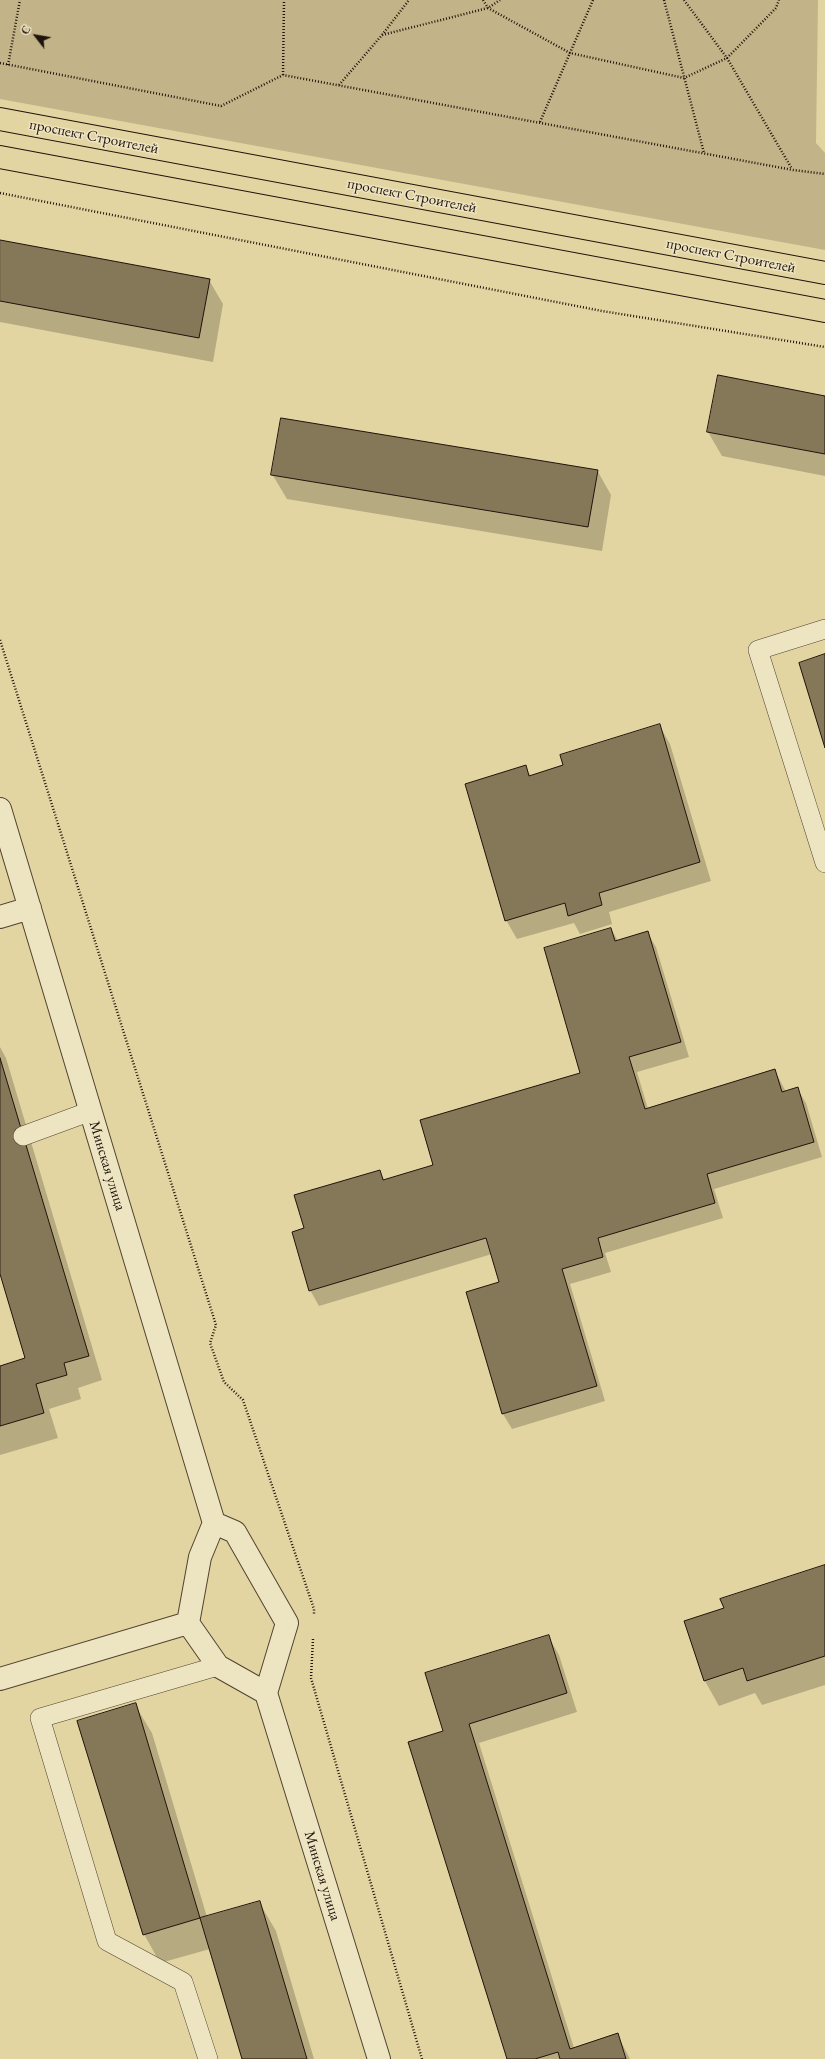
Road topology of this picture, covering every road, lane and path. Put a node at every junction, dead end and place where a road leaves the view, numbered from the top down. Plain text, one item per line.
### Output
1 (20, 0) edge
2 (284, 0) edge
3 (409, 0) edge
4 (482, 0) edge
5 (500, 0) edge
6 (594, 0) edge
7 (664, 0) edge
8 (684, 0) edge
9 (779, 0) edge
10 (488, 8) junction
11 (382, 35) junction
12 (570, 53) junction
13 (727, 58) junction
14 (0, 63) edge
15 (8, 64) junction
16 (283, 75) junction
17 (684, 78) junction
18 (339, 85) junction
19 (0, 119) edge
20 (540, 123) junction
21 (704, 153) junction
22 (0, 157) edge
23 (793, 170) junction
24 (825, 174) edge
25 (0, 194) edge
26 (825, 273) edge
27 (825, 311) edge
28 (825, 347) edge
29 (825, 629) edge
30 (0, 640) edge
31 (0, 809) edge
32 (825, 864) edge
33 (30, 908) junction
34 (0, 917) edge
35 (91, 1111) junction
36 (23, 1136) dead end
37 (214, 1523) junction
38 (314, 1616) dead end
39 (188, 1623) junction
40 (313, 1632) dead end
41 (218, 1666) junction
42 (0, 1679) edge
43 (266, 1693) junction
44 (208, 2059) edge
45 (378, 2059) edge
46 (422, 2059) edge

1 - 15 path
2 - 16 path
3 - 11 path
4 - 10 path
5 - 10 path
6 - 12 path
7 - 17 path
8 - 13 path
9 - 13 path
10 - 11 path
10 - 12 path
11 - 18 path
12 - 17 path
12 - 20 path
13 - 17 path
13 - 23 path
14 - 15 path
15 - 16 path
16 - 18 path
17 - 21 path
18 - 20 path
19 - 26 main road, проспект Строителей
20 - 21 path
21 - 23 path
22 - 27 main road
23 - 24 path
25 - 28 path
29 - 32 lane
30 - 38 path
31 - 33 street, Минская улица
33 - 34 street
33 - 35 street, Минская улица
35 - 36 lane
35 - 37 street, Минская улица
37 - 39 street
37 - 43 street
39 - 41 street
39 - 42 street
40 - 46 path
41 - 43 street
41 - 44 lane
43 - 45 street, Минская улица

